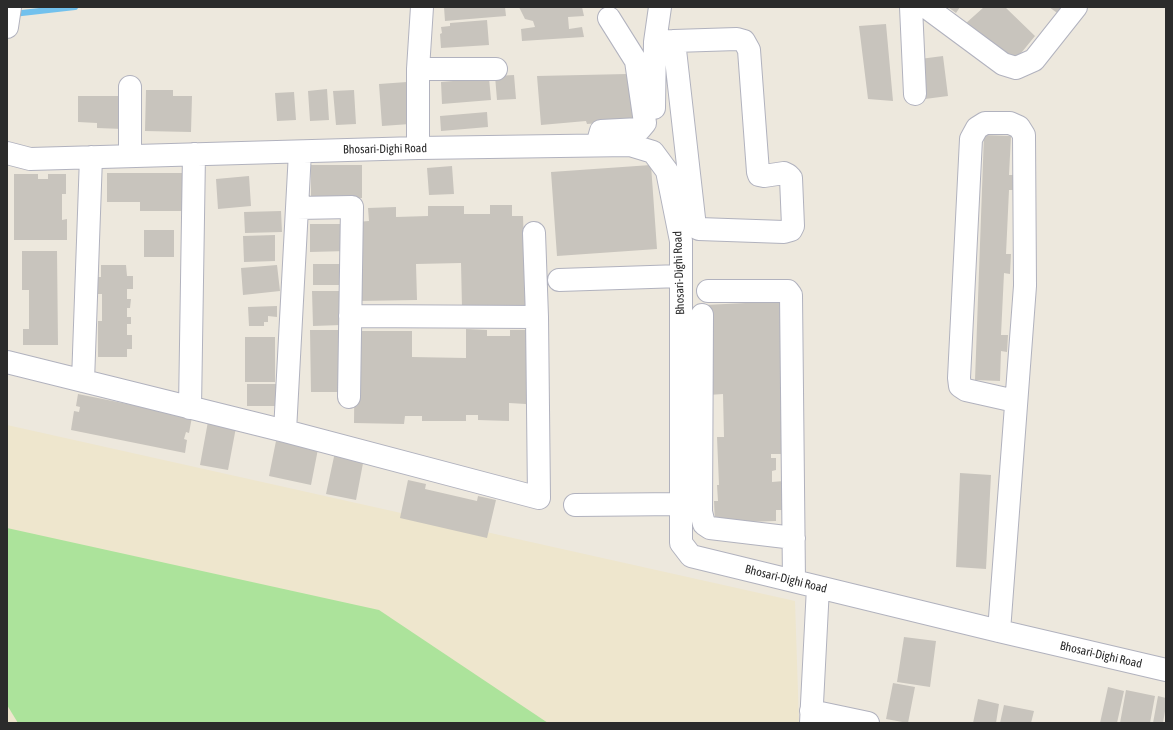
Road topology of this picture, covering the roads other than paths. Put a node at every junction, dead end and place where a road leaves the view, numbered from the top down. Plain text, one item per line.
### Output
1 (10, 7) edge
2 (422, 7) edge
3 (660, 7) edge
4 (911, 7) edge
5 (926, 7) edge
6 (1076, 7) edge
7 (609, 18) dead end
8 (7, 27) edge
9 (665, 42) junction
10 (418, 69) junction
11 (496, 69) dead end
12 (130, 87) dead end
13 (915, 94) dead end
14 (598, 145) junction
15 (418, 148) junction
16 (300, 152) junction
17 (653, 152) junction
18 (7, 154) edge
19 (194, 154) junction
20 (130, 156) junction
21 (91, 157) junction
22 (297, 208) junction
23 (534, 233) dead end
24 (682, 276) junction
25 (559, 280) dead end
26 (708, 291) dead end
27 (702, 315) dead end
28 (350, 316) junction
29 (537, 317) junction
30 (7, 362) edge
31 (83, 381) junction
32 (349, 397) dead end
33 (1016, 401) junction
34 (190, 408) junction
35 (285, 431) junction
36 (681, 504) junction
37 (576, 505) dead end
38 (794, 538) junction
39 (794, 582) junction
40 (818, 587) junction
41 (999, 631) junction
42 (1166, 670) edge
43 (811, 717) edge
44 (868, 723) edge

1 - 8 street
2 - 10 street
3 - 9 street
4 - 13 street
5 - 6 street
7 - 14 street
9 - 9 street
9 - 17 street
10 - 11 street
10 - 15 street
12 - 20 street
14 - 15 street, Bhosari-Dighi Road
14 - 17 street, Bhosari-Dighi Road
15 - 16 street, Bhosari-Dighi Road
16 - 19 street, Bhosari-Dighi Road
16 - 22 street
17 - 24 street, Bhosari-Dighi Road
18 - 21 street, Bhosari-Dighi Road
19 - 20 street, Bhosari-Dighi Road
19 - 34 street
20 - 21 street, Bhosari-Dighi Road
21 - 31 street
22 - 28 street
22 - 35 street
23 - 29 street
24 - 25 street
24 - 36 street, Bhosari-Dighi Road
26 - 38 street
27 - 38 street
28 - 29 street
28 - 32 street
29 - 35 street
30 - 31 street
31 - 34 street
33 - 33 street
33 - 41 street
34 - 35 street
36 - 37 street
36 - 39 street, Bhosari-Dighi Road
38 - 39 street
39 - 40 street, Bhosari-Dighi Road
40 - 41 street, Bhosari-Dighi Road
40 - 43 street
41 - 42 street, Bhosari-Dighi Road
43 - 44 street

